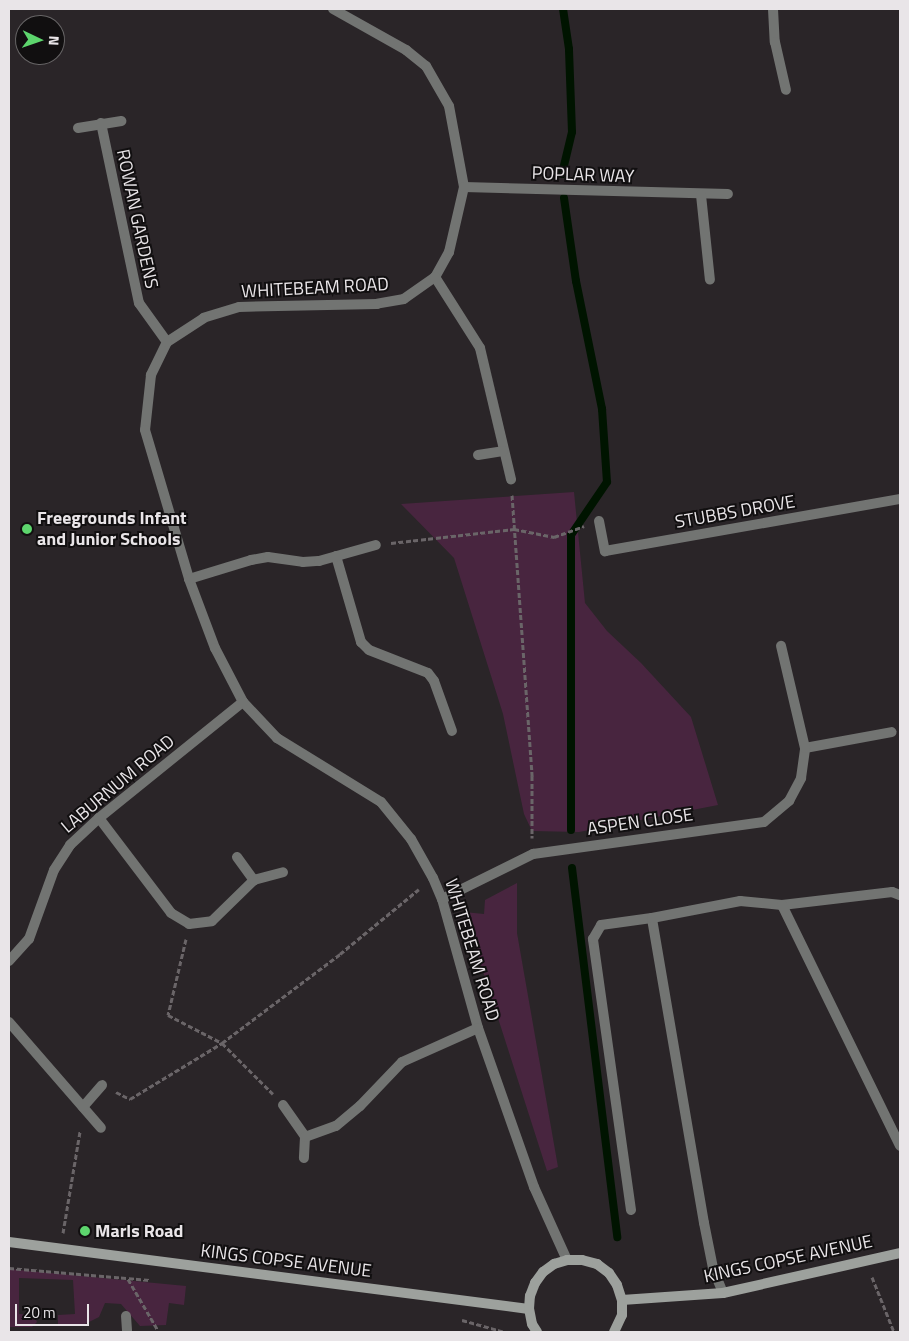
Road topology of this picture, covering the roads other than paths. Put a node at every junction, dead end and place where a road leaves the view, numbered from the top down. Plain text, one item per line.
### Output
1 (333, 9) edge
2 (773, 9) edge
3 (786, 90) dead end
4 (121, 120) dead end
5 (101, 123) junction
6 (78, 128) dead end
7 (464, 187) junction
8 (728, 194) dead end
9 (702, 195) junction
10 (435, 277) junction
11 (710, 280) dead end
12 (168, 342) junction
13 (503, 451) junction
14 (478, 456) dead end
15 (511, 479) road end
16 (900, 499) edge
17 (599, 521) road end
18 (376, 545) road end
19 (336, 556) junction
20 (189, 579) junction
21 (781, 646) dead end
22 (243, 702) junction
23 (452, 731) dead end
24 (892, 732) dead end
25 (805, 748) junction
26 (99, 818) junction
27 (237, 857) dead end
28 (283, 872) dead end
29 (254, 880) junction
30 (900, 895) edge
31 (442, 899) junction
32 (782, 905) junction
33 (652, 918) junction
34 (9, 961) edge
35 (9, 1022) edge
36 (478, 1028) junction
37 (102, 1085) road end
38 (283, 1105) road end
39 (83, 1107) junction
40 (101, 1128) dead end
41 (305, 1137) junction
42 (900, 1146) edge
43 (304, 1158) dead end
44 (631, 1210) dead end
45 (9, 1242) edge
46 (900, 1253) edge
47 (567, 1260) junction
48 (723, 1293) junction
49 (622, 1300) junction
50 (529, 1309) junction
51 (126, 1316) dead end
52 (127, 1332) edge
53 (537, 1332) edge
54 (614, 1332) edge

1 - 7 street, WHITEBEAM ROAD
2 - 3 street
4 - 5 street
5 - 6 street
5 - 12 street, ROWAN GARDENS
7 - 9 street, POPLAR WAY
7 - 10 street, WHITEBEAM ROAD
8 - 9 street, POPLAR WAY
9 - 11 street
10 - 12 street, WHITEBEAM ROAD
10 - 13 street
12 - 20 street, WHITEBEAM ROAD
13 - 14 street
13 - 15 street
16 - 17 street, STUBBS DROVE
18 - 19 street
19 - 20 street
19 - 23 street
20 - 22 street, WHITEBEAM ROAD
21 - 25 street, ASPEN CLOSE
22 - 26 street, LABURNUM ROAD
22 - 31 street, WHITEBEAM ROAD
24 - 25 street
25 - 31 street, ASPEN CLOSE
26 - 29 street
26 - 34 street, LABURNUM ROAD
27 - 29 street
28 - 29 street
30 - 32 street
31 - 36 street, WHITEBEAM ROAD
32 - 33 street
32 - 42 street
33 - 44 street
33 - 48 street
35 - 39 street
36 - 41 street
36 - 47 street, WHITEBEAM ROAD
37 - 39 street
38 - 41 street
39 - 40 street
41 - 43 street
45 - 50 street, KINGS COPSE AVENUE
46 - 48 street, KINGS COPSE AVENUE
47 - 49 street
47 - 50 street
48 - 49 street, KINGS COPSE AVENUE
49 - 54 street
50 - 53 street
51 - 52 street

